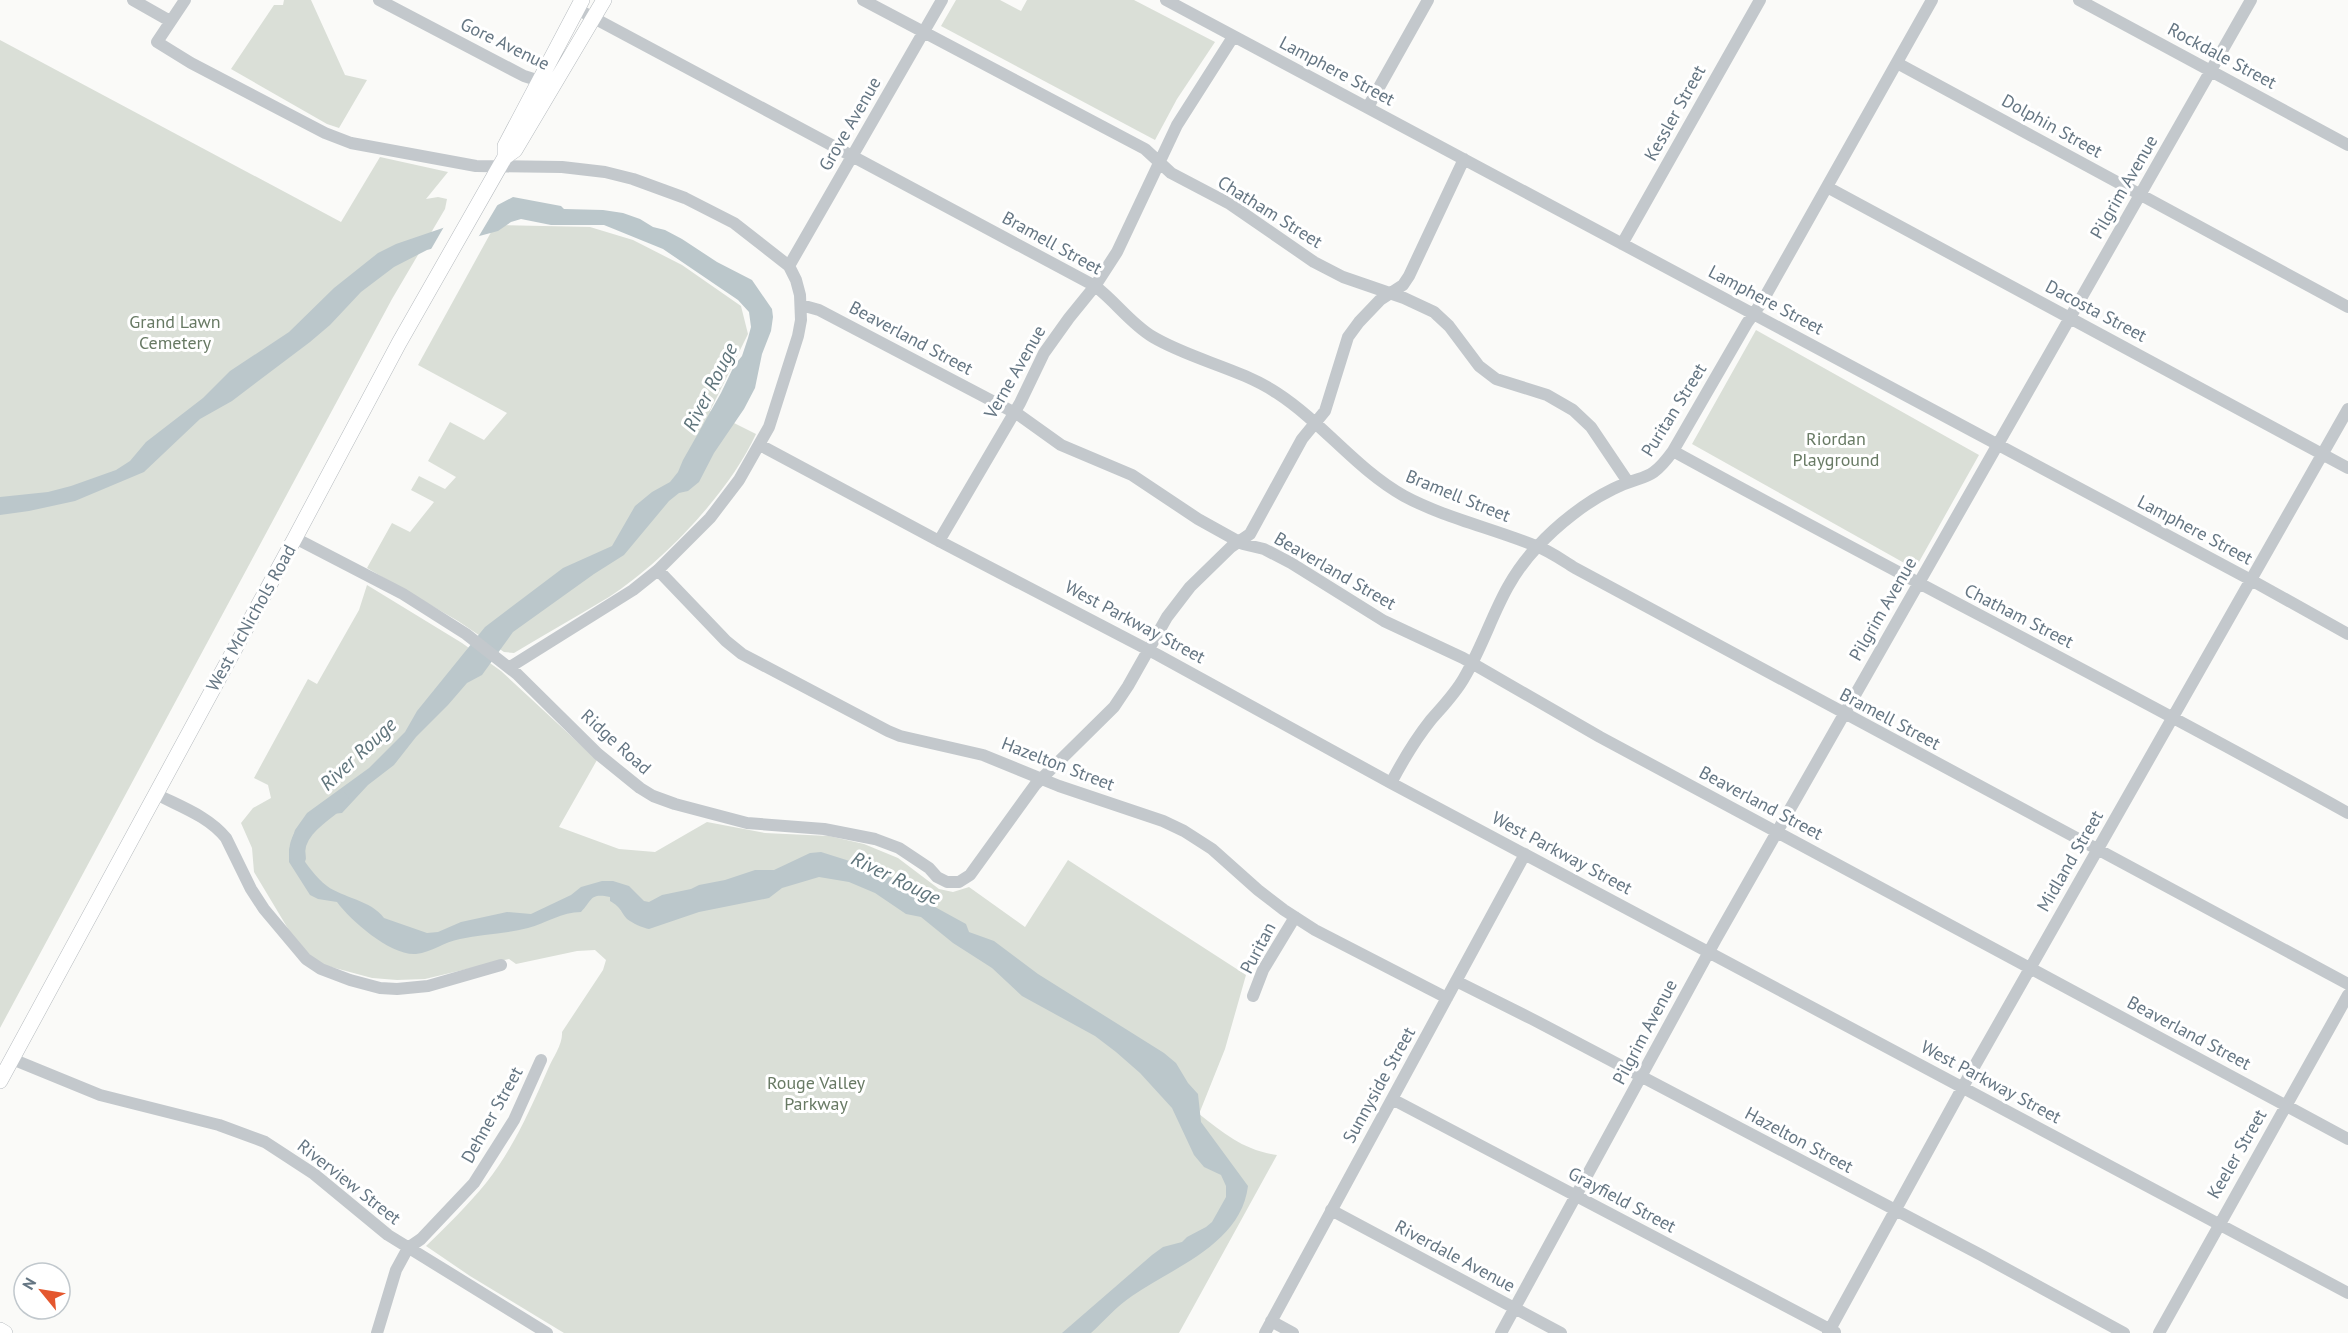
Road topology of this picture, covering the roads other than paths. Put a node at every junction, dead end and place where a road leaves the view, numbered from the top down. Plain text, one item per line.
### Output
1 (133, 0) edge
2 (185, 0) edge
3 (379, 0) edge
4 (604, 0) edge
5 (863, 0) edge
6 (942, 0) edge
7 (1166, 0) edge
8 (1428, 0) edge
9 (1760, 0) edge
10 (1932, 0) edge
11 (2079, 0) edge
12 (2251, 0) edge
13 (579, 5) edge
14 (594, 18) junction
15 (170, 21) junction
16 (923, 32) junction
17 (1233, 36) junction
18 (1897, 63) junction
19 (2211, 71) junction
20 (546, 83) junction
21 (1368, 107) junction
22 (2348, 145) edge
23 (852, 156) junction
24 (1464, 159) junction
25 (1160, 161) junction
26 (499, 167) junction
27 (1827, 187) junction
28 (2140, 195) junction
29 (1622, 244) junction
30 (789, 266) junction
31 (1095, 286) junction
32 (1390, 294) junction
33 (801, 305) junction
34 (2348, 307) edge
35 (1754, 313) junction
36 (2070, 318) junction
37 (2348, 409) edge
38 (1014, 413) junction
39 (1316, 423) junction
40 (760, 445) junction
41 (1998, 445) junction
42 (1673, 451) junction
43 (2322, 454) junction
44 (2348, 468) edge
45 (1628, 482) junction
46 (295, 538) junction
47 (939, 541) junction
48 (1240, 542) junction
49 (1537, 546) junction
50 (658, 570) junction
51 (2251, 580) junction
52 (1918, 584) junction
53 (2348, 634) edge
54 (1148, 649) junction
55 (1472, 664) junction
56 (507, 665) junction
57 (1844, 714) junction
58 (2173, 716) junction
59 (1041, 778) junction
60 (1390, 783) junction
61 (156, 794) junction
62 (2348, 813) edge
63 (1777, 832) junction
64 (2097, 850) junction
65 (1526, 854) junction
66 (1295, 917) junction
67 (1709, 952) junction
68 (501, 965) dead end
69 (2030, 968) junction
70 (1456, 981) junction
71 (2348, 984) edge
72 (2348, 994) edge
73 (1253, 996) dead end
74 (1447, 998) junction
75 (12, 1059) junction
76 (541, 1060) dead end
77 (1641, 1078) junction
78 (0, 1081) edge
79 (1963, 1087) junction
80 (1392, 1099) junction
81 (2286, 1106) junction
82 (2348, 1139) edge
83 (1576, 1196) junction
84 (1331, 1210) junction
85 (1894, 1211) junction
86 (2218, 1223) junction
87 (408, 1248) junction
88 (2348, 1293) edge
89 (1515, 1308) junction
90 (1271, 1322) junction
91 (0, 1330) edge
92 (1831, 1332) edge
93 (5, 1333) edge
94 (377, 1333) edge
95 (547, 1333) edge
96 (1264, 1333) edge
97 (1293, 1333) edge
98 (1501, 1333) edge
99 (1561, 1333) edge
100 (2124, 1333) edge
101 (2159, 1333) edge

1 - 15 street
2 - 15 street
3 - 20 street, Gore Avenue
4 - 14 main road, West McNichols Road
5 - 16 street, Chatham Street
6 - 16 street, Grove Avenue
7 - 17 street, Lamphere Street
8 - 21 street
9 - 29 street, Kessler Street
10 - 18 street, Puritan Street
11 - 19 street, Rockdale Street
12 - 19 street, Pilgrim Avenue
13 - 14 street, Bramell Street
13 - 20 main road, West McNichols Road
14 - 20 main road, West McNichols Road
14 - 23 street, Bramell Street
15 - 26 street
16 - 23 street, Grove Avenue
16 - 25 street, Chatham Street
17 - 21 street, Lamphere Street
17 - 25 street, Verne Avenue
18 - 27 street, Puritan Street
18 - 28 street, Dolphin Street
19 - 22 street, Rockdale Street
19 - 28 street, Pilgrim Avenue
20 - 26 main road, West McNichols Road
21 - 24 street, Lamphere Street
23 - 30 street, Grove Avenue
23 - 31 street, Bramell Street
24 - 29 street, Lamphere Street
24 - 32 street
25 - 31 street, Verne Avenue
25 - 32 street, Chatham Street
26 - 30 street
26 - 46 main road, West McNichols Road
27 - 35 street, Puritan Street
27 - 36 street, Dacosta Street
28 - 34 street, Dolphin Street
28 - 36 street, Pilgrim Avenue
29 - 35 street, Lamphere Street
30 - 33 street
31 - 38 street, Verne Avenue
31 - 39 street, Bramell Street
32 - 39 street
32 - 45 street, Chatham Street
33 - 38 street, Beaverland Street
33 - 40 street
35 - 41 street, Lamphere Street
35 - 42 street, Puritan Street
36 - 41 street, Pilgrim Avenue
36 - 43 street, Dacosta Street
37 - 43 street, Midland Street
38 - 47 street, Verne Avenue
38 - 48 street, Beaverland Street
39 - 48 street
39 - 49 street, Bramell Street
40 - 47 street, West Parkway Street
40 - 50 street
41 - 51 street, Lamphere Street
41 - 52 street, Pilgrim Avenue
42 - 45 street, Puritan Street
42 - 52 street, Chatham Street
43 - 44 street, Dacosta Street
43 - 51 street, Midland Street
45 - 49 street, Puritan Street
46 - 56 street, Ridge Road
46 - 61 main road, West McNichols Road
47 - 54 street, West Parkway Street
48 - 54 street
48 - 55 street, Beaverland Street
49 - 55 street, Puritan Street
49 - 57 street, Bramell Street
50 - 56 street
50 - 59 street, Hazelton Street
51 - 53 street, Lamphere Street
51 - 58 street, Midland Street
52 - 57 street, Pilgrim Avenue
52 - 58 street, Chatham Street
54 - 59 street
54 - 60 street, West Parkway Street
55 - 60 street, Puritan Street
55 - 63 street, Beaverland Street
56 - 59 street, Ridge Road
57 - 63 street, Pilgrim Avenue
57 - 64 street, Bramell Street
58 - 62 street, Chatham Street
58 - 64 street, Midland Street
59 - 66 street, Hazelton Street
60 - 65 street, West Parkway Street
61 - 68 street
61 - 75 main road, West McNichols Road
63 - 67 street, Pilgrim Avenue
63 - 69 street, Beaverland Street
64 - 69 street, Midland Street
64 - 71 street, Bramell Street
65 - 67 street, West Parkway Street
65 - 70 street, Sunnyside Street
66 - 73 street, Puritan
66 - 74 street, Hazelton Street
67 - 77 street, Pilgrim Avenue
67 - 79 street, West Parkway Street
69 - 79 street, Midland Street
69 - 81 street, Beaverland Street
70 - 74 street, Sunnyside Street
70 - 77 street, Hazelton Street
72 - 81 street, Keeler Street
74 - 80 street, Sunnyside Street
75 - 78 main road, West McNichols Road
75 - 87 street, Riverview Street
76 - 87 street, Dehner Street
77 - 83 street, Pilgrim Avenue
77 - 85 street, Hazelton Street
79 - 85 street, Midland Street
79 - 86 street, West Parkway Street
80 - 83 street, Grayfield Street
80 - 84 street, Sunnyside Street
81 - 82 street, Beaverland Street
81 - 86 street, Keeler Street
83 - 89 street, Pilgrim Avenue
83 - 92 street, Grayfield Street
84 - 89 street, Riverdale Avenue
84 - 90 street, Sunnyside Street
85 - 92 street, Midland Street
85 - 100 street, Hazelton Street
86 - 88 street, West Parkway Street
86 - 101 street, Keeler Street
87 - 94 street, Dehner Street
87 - 95 street, Riverview Street
89 - 98 street, Pilgrim Avenue
89 - 99 street, Riverdale Avenue
90 - 96 street, Sunnyside Street
90 - 97 street
91 - 93 main road

